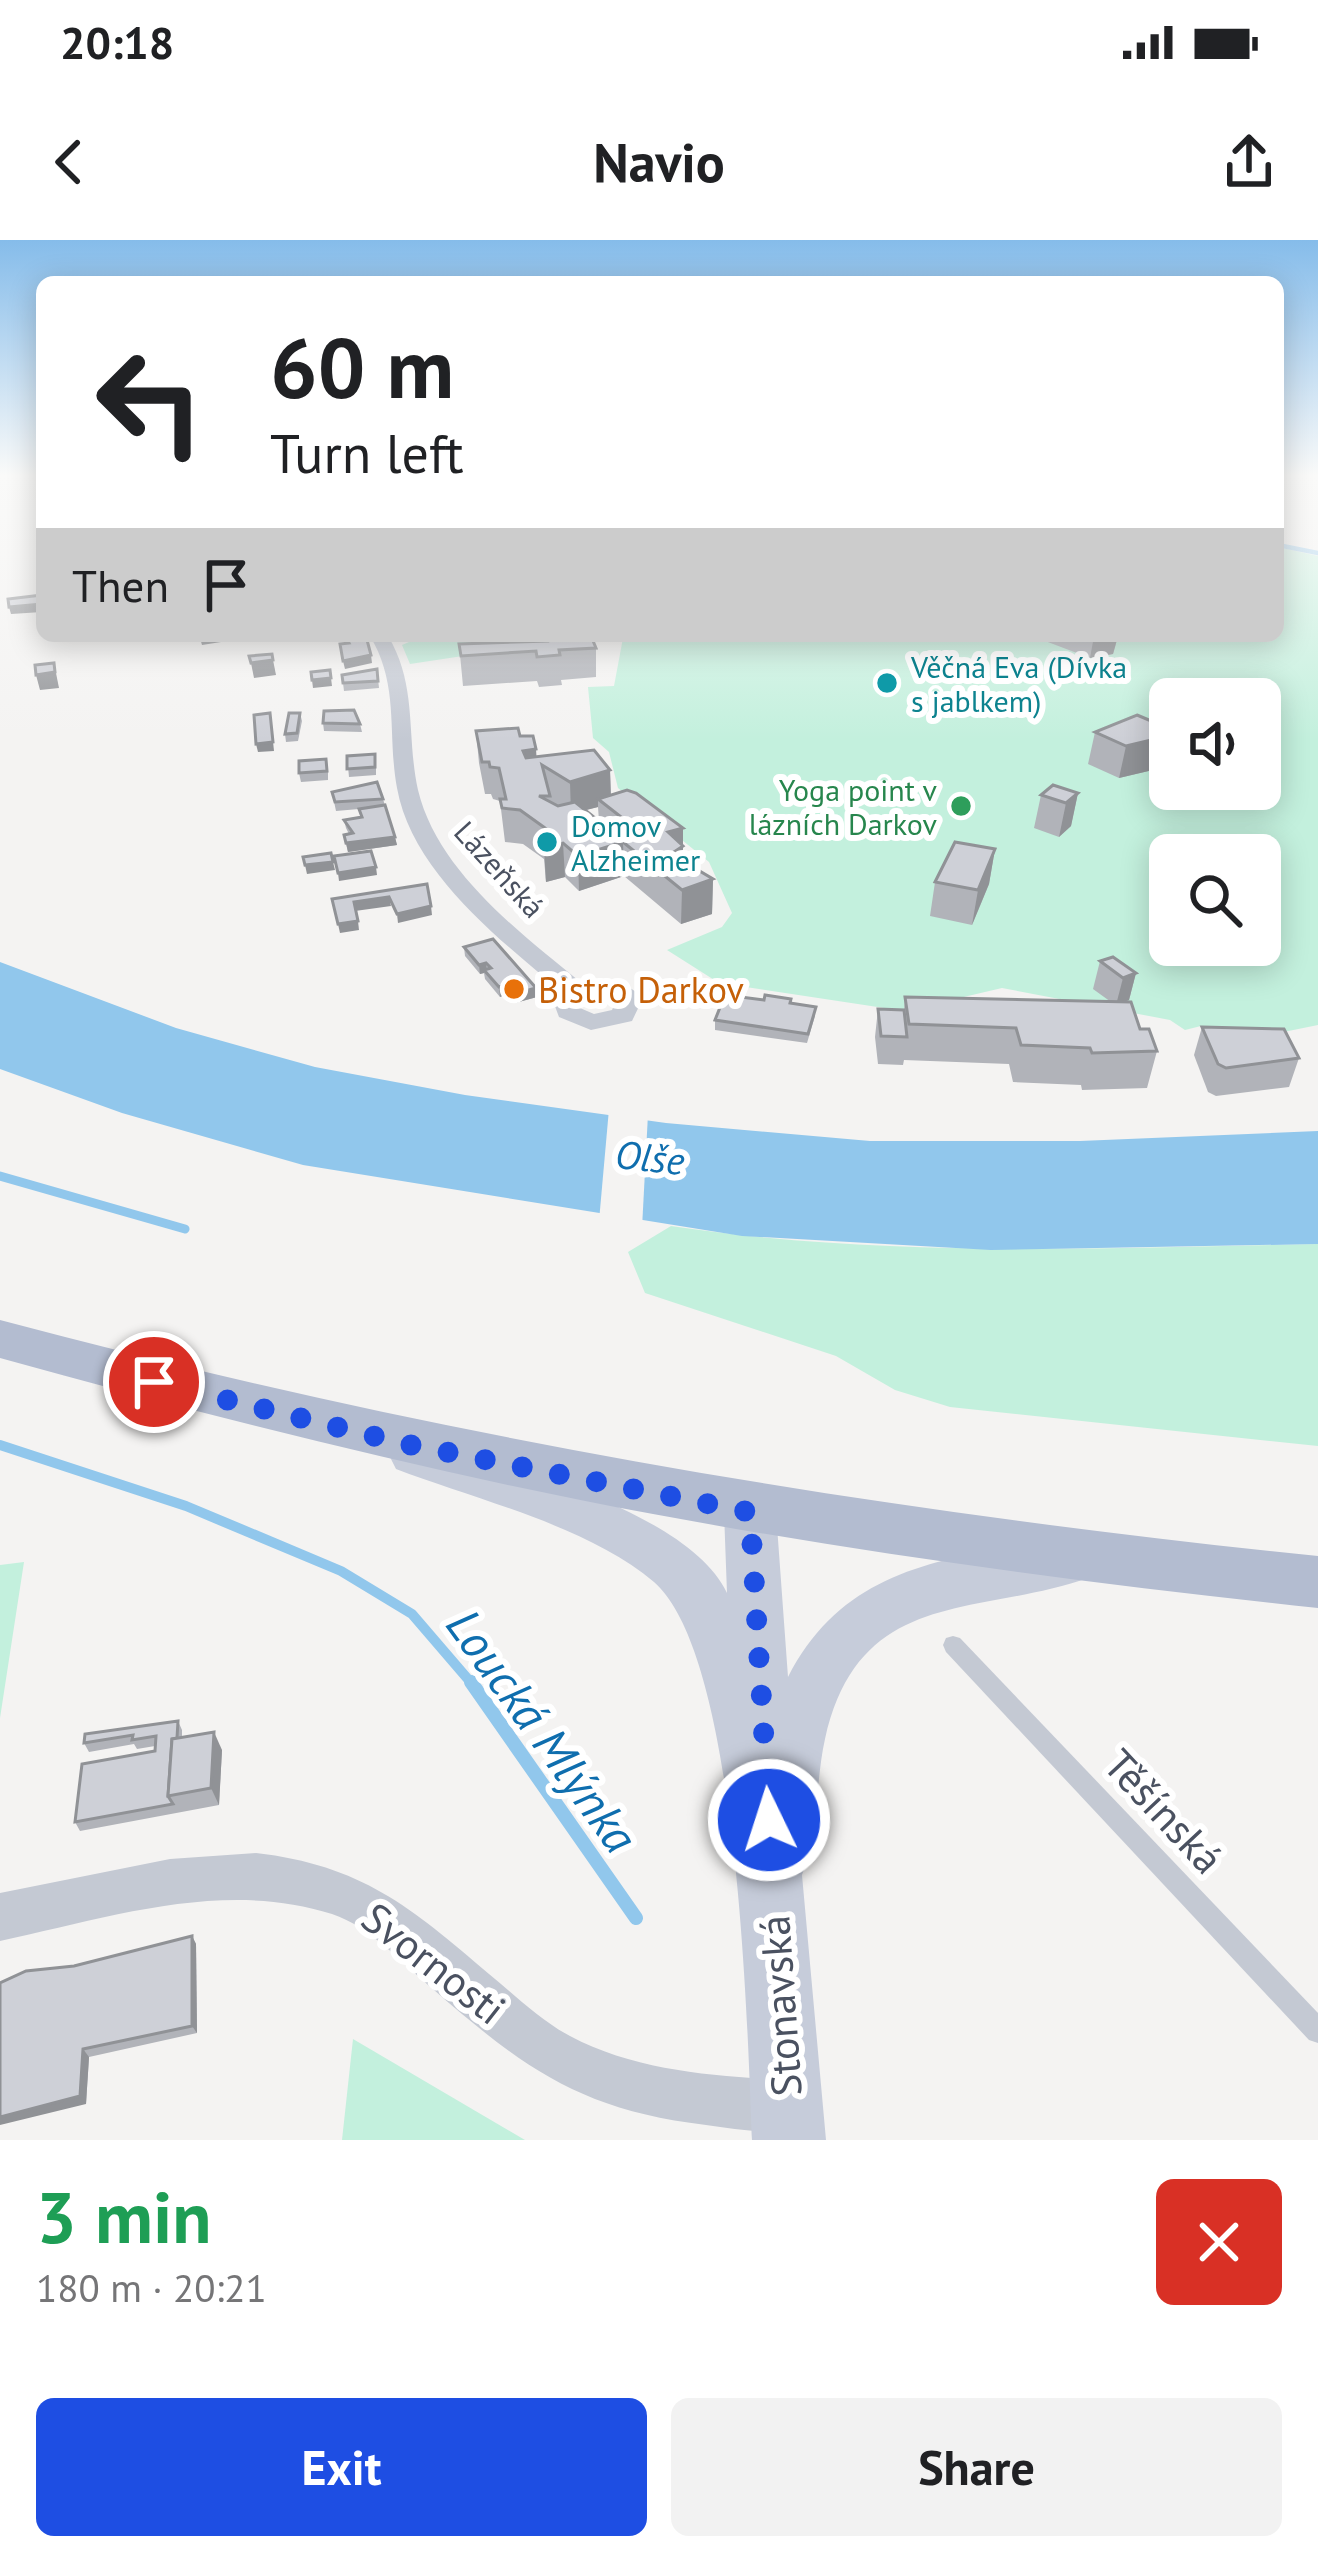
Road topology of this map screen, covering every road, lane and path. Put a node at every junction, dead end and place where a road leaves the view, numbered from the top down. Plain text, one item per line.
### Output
1 (390, 642) edge
2 (576, 991) dead end
3 (0, 1339) edge
4 (357, 1433) junction
5 (750, 1512) junction
6 (1084, 1558) junction
7 (1318, 1582) edge
8 (953, 1645) dead end
9 (774, 1908) junction
10 (0, 1917) edge
11 (1318, 2031) edge
12 (788, 2123) edge

1 - 2 street, Lázeňská
3 - 4 main road
4 - 5 main road
4 - 9 street
5 - 6 main road
5 - 9 street, Stonavská
6 - 7 main road
6 - 9 street
8 - 11 lane, Těšínská
9 - 12 street, Stonavská
10 - 12 street, Svornosti

